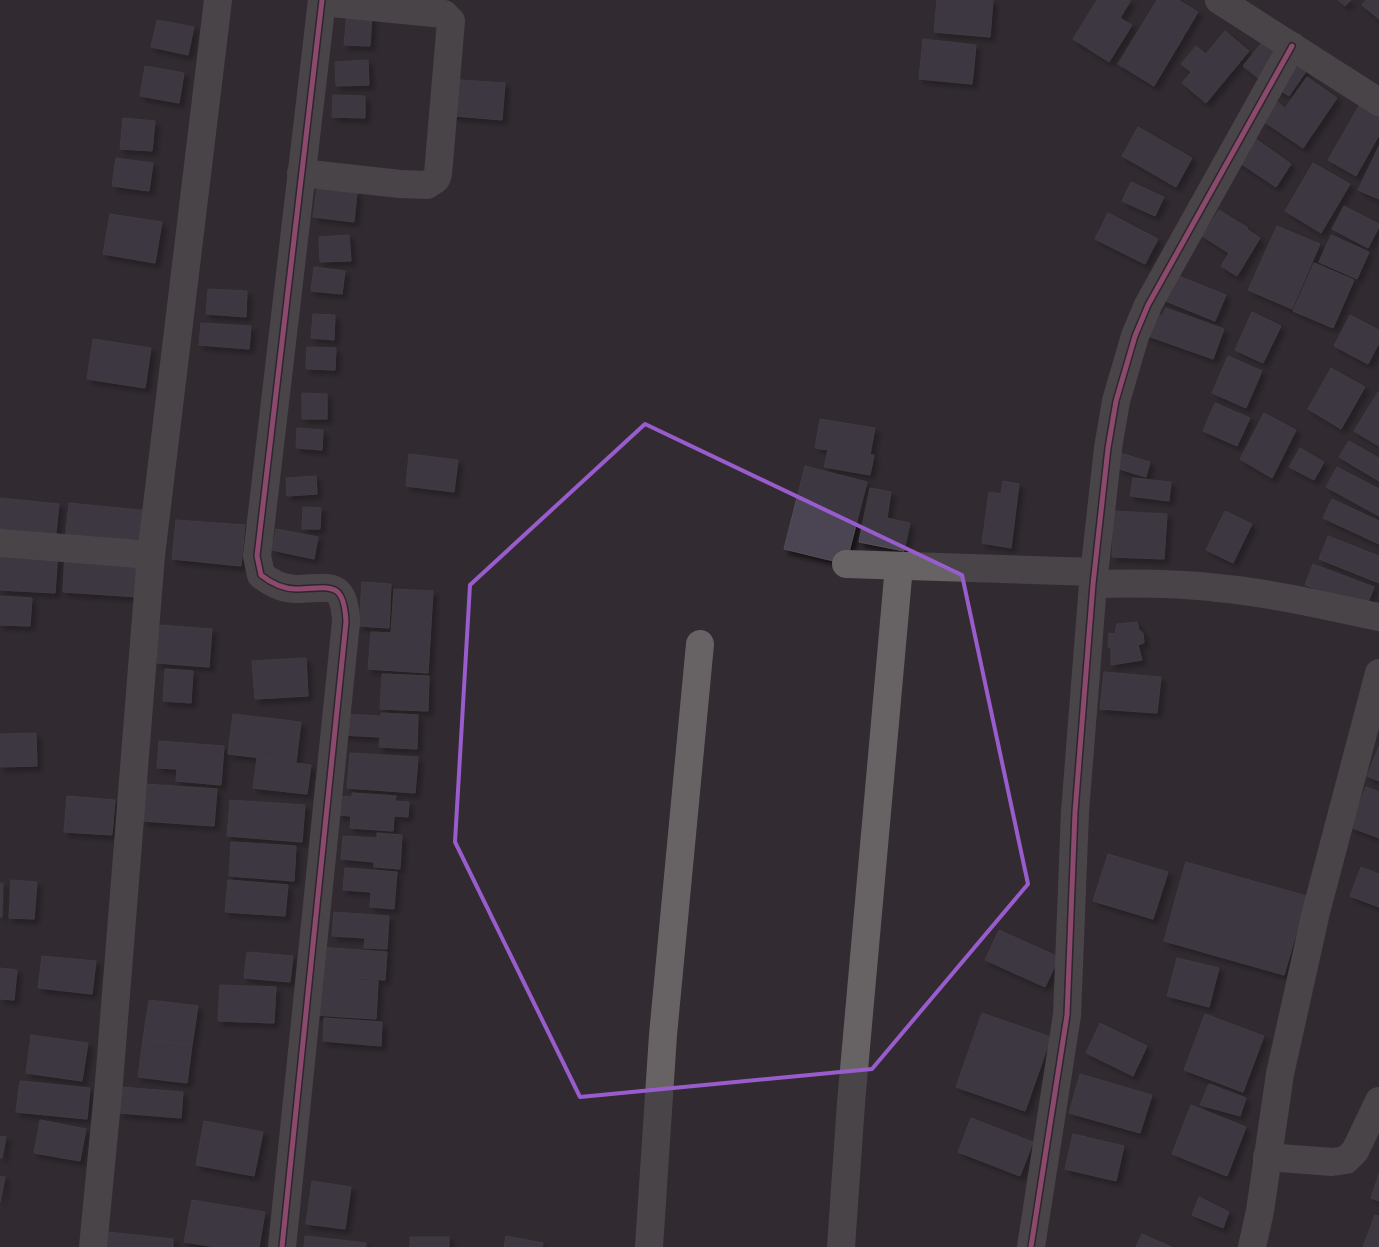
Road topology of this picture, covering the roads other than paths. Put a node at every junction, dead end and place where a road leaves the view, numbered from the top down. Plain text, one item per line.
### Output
1 (218, 0) edge
2 (1219, 0) edge
3 (322, 1) edge
4 (1292, 46) junction
5 (1379, 102) edge
6 (301, 173) junction
7 (0, 543) edge
8 (151, 555) junction
9 (846, 564) dead end
10 (899, 566) junction
11 (1094, 578) junction
12 (1379, 617) edge
13 (700, 644) dead end
14 (1379, 673) edge
15 (1379, 1101) edge
16 (1267, 1157) junction
17 (92, 1247) edge
18 (282, 1247) edge
19 (649, 1247) edge
20 (841, 1247) edge
21 (1031, 1247) edge
22 (1252, 1247) edge

1 - 8 street
2 - 4 street
3 - 6 street
3 - 6 street
4 - 5 street
4 - 11 street
6 - 18 street
7 - 8 street
8 - 17 street
9 - 10 street
10 - 11 street
10 - 20 street
11 - 12 street
11 - 21 street
13 - 19 street
14 - 16 street
15 - 16 street
16 - 22 street

